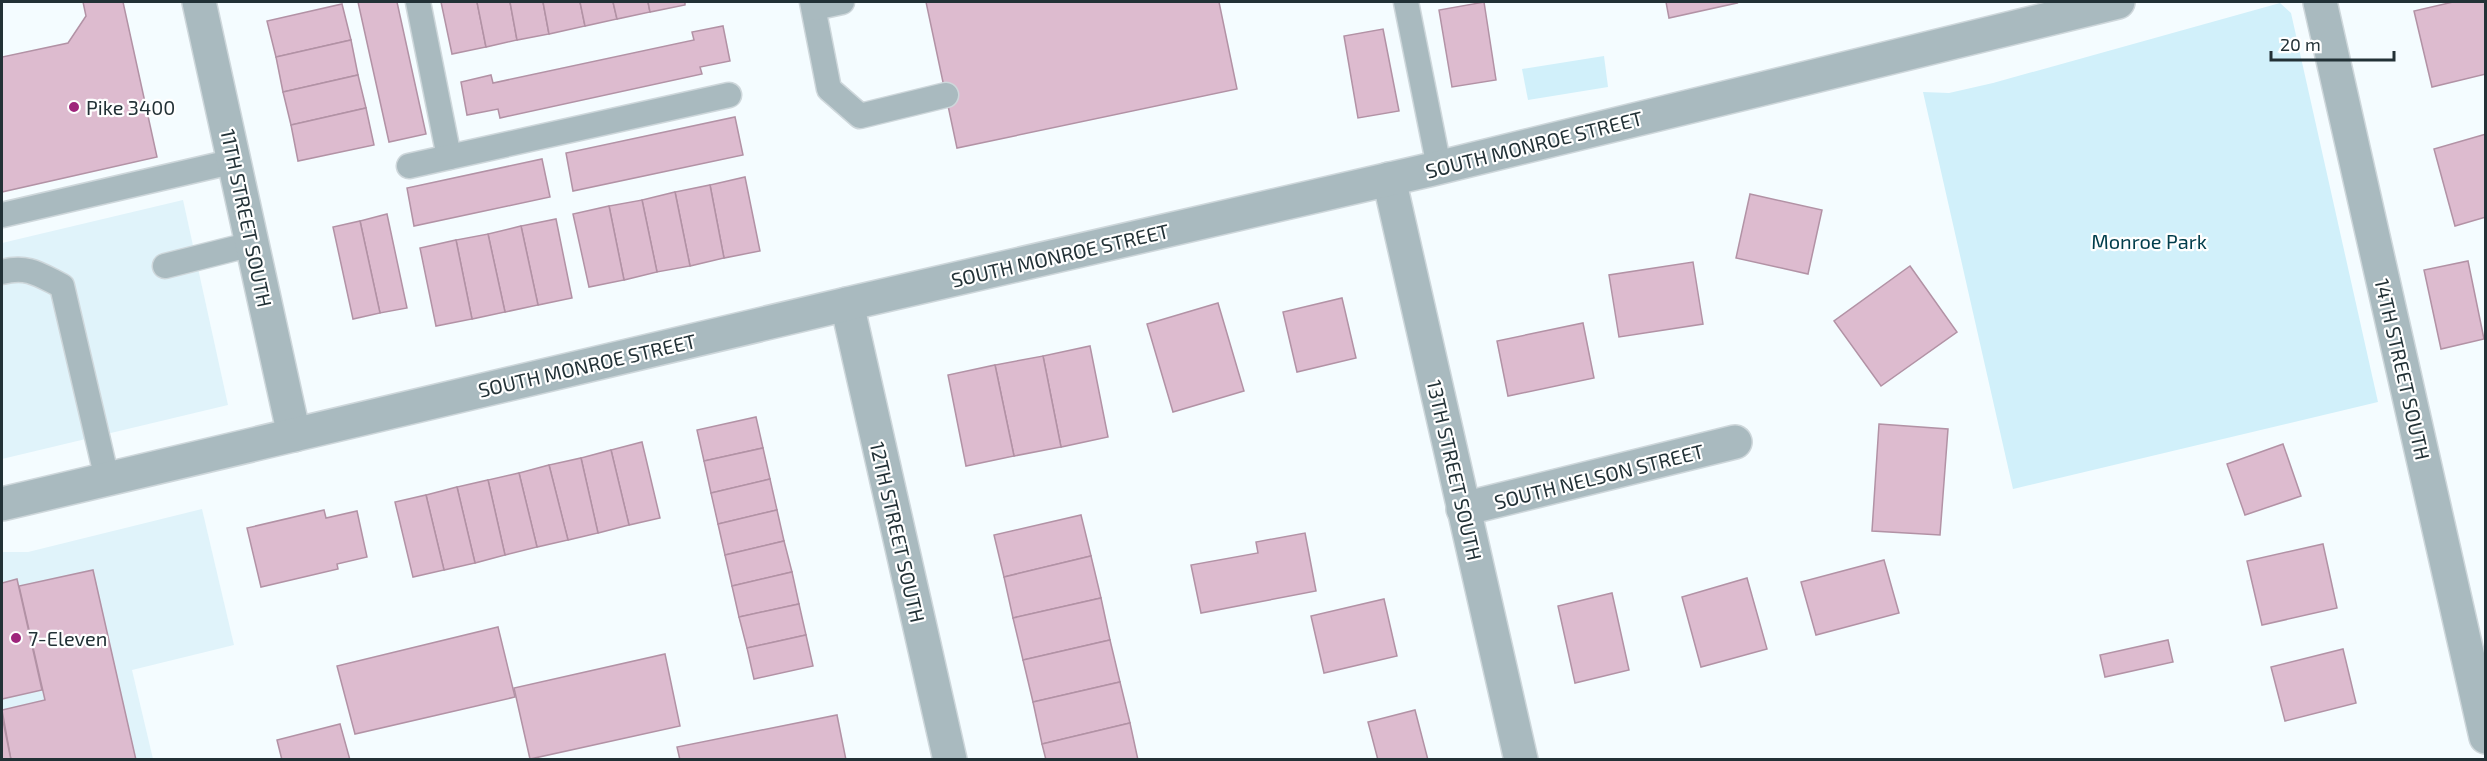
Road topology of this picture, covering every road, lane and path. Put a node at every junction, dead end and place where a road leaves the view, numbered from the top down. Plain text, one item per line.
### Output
1 (199, 2) edge
2 (418, 2) edge
3 (843, 2) edge
4 (1406, 2) edge
5 (2118, 2) edge
6 (2320, 2) edge
7 (813, 5) edge
8 (729, 95) dead end
9 (946, 95) dead end
10 (449, 157) junction
11 (235, 161) junction
12 (409, 166) dead end
13 (1439, 167) junction
14 (1389, 179) junction
15 (15, 204) edge
16 (252, 244) junction
17 (165, 266) dead end
18 (2, 272) edge
19 (847, 304) junction
20 (294, 435) junction
21 (1735, 442) dead end
22 (107, 479) junction
23 (2, 504) edge
24 (1463, 509) junction
25 (2474, 634) edge
26 (2486, 737) edge
27 (950, 759) edge
28 (1521, 759) edge

1 - 11 street, 11TH STREET SOUTH
2 - 10 lane
3 - 7 lane
4 - 13 lane
5 - 13 street, SOUTH MONROE STREET
6 - 25 street, 14TH STREET SOUTH
7 - 9 lane
8 - 10 lane
10 - 12 lane
11 - 15 lane
11 - 16 street, 11TH STREET SOUTH
13 - 14 street, SOUTH MONROE STREET
14 - 19 street, SOUTH MONROE STREET
14 - 24 street, 13TH STREET SOUTH
16 - 17 lane
16 - 20 street, 11TH STREET SOUTH
18 - 22 lane
19 - 20 street, SOUTH MONROE STREET
19 - 27 street, 12TH STREET SOUTH
20 - 22 street, SOUTH MONROE STREET
21 - 24 street, SOUTH NELSON STREET
22 - 23 street, SOUTH MONROE STREET
24 - 28 street, 13TH STREET SOUTH
25 - 26 street, 14TH STREET SOUTH

